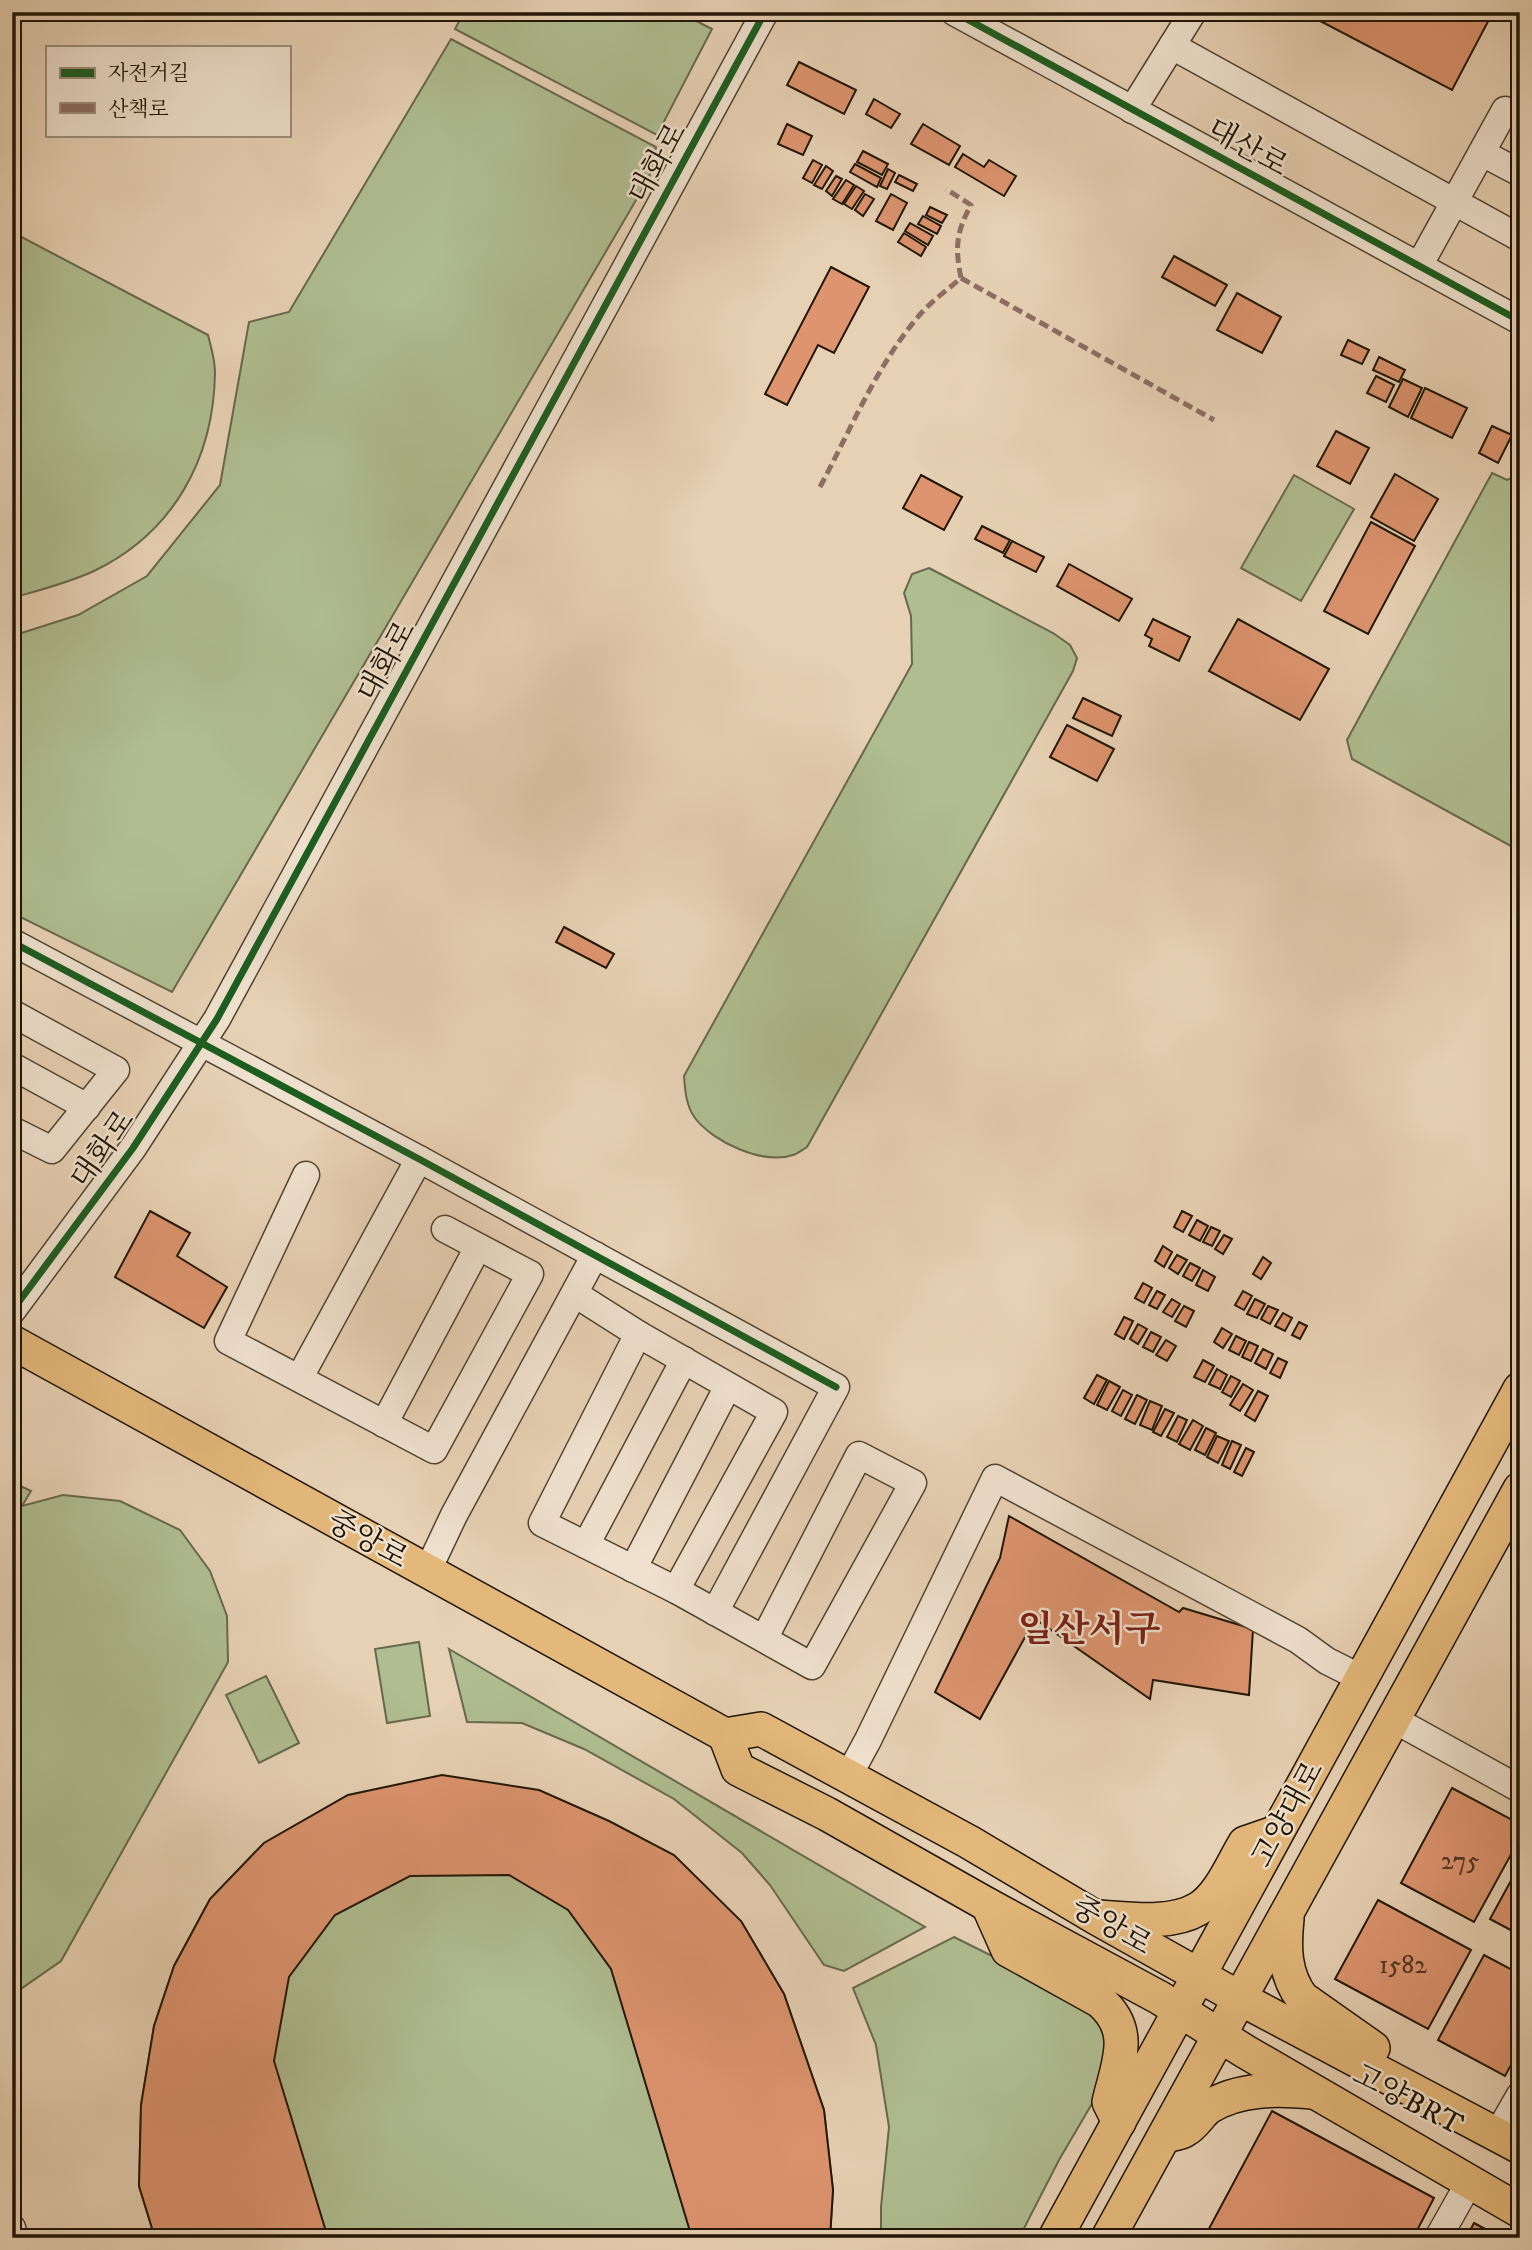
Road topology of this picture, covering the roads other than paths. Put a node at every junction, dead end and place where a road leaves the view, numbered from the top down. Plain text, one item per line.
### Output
1 (765, 12) edge
2 (954, 12) edge
3 (1193, 12) edge
4 (1172, 46) junction
5 (1132, 110) junction
6 (1520, 117) edge
7 (1482, 153) junction
8 (1520, 173) edge
9 (1455, 204) junction
10 (1520, 238) edge
11 (1419, 266) junction
12 (1520, 321) edge
13 (12, 942) edge
14 (12, 1013) edge
15 (201, 1044) junction
16 (12, 1066) edge
17 (87, 1107) junction
18 (12, 1130) edge
19 (419, 1159) junction
20 (306, 1175) dead end
21 (445, 1229) dead end
22 (478, 1247) junction
23 (595, 1255) junction
24 (575, 1294) junction
25 (12, 1311) edge
26 (638, 1334) junction
27 (12, 1342) edge
28 (684, 1360) junction
29 (300, 1377) junction
30 (728, 1386) junction
31 (1520, 1390) edge
32 (384, 1423) junction
33 (1520, 1489) edge
34 (586, 1545) junction
35 (633, 1569) junction
36 (427, 1572) junction
37 (677, 1590) junction
38 (715, 1612) junction
39 (764, 1639) junction
40 (1362, 1678) junction
41 (1393, 1719) junction
42 (725, 1735) junction
43 (849, 1775) junction
44 (1520, 1789) edge
45 (1277, 1832) junction
46 (988, 1905) junction
47 (1288, 1910) junction
48 (1096, 1917) junction
49 (1198, 1974) junction
50 (1241, 1998) junction
51 (1179, 2010) junction
52 (1221, 2036) junction
53 (1265, 2063) junction
54 (1389, 2077) junction
55 (1316, 2093) junction
56 (1520, 2095) edge
57 (1119, 2122) junction
58 (1164, 2137) junction
59 (1508, 2141) edge
60 (1520, 2158) edge
61 (1469, 2183) junction
62 (1520, 2194) edge
63 (1520, 2211) edge
64 (12, 2228) edge
65 (15, 2238) edge
66 (1055, 2238) edge
67 (1108, 2238) edge
68 (1438, 2238) edge

1 - 15 street, 대화로
2 - 5 street, 대산로
3 - 4 street
4 - 5 street
4 - 9 street
5 - 11 street, 대산로
6 - 7 street
7 - 8 street
7 - 9 street
9 - 10 street
9 - 11 street
11 - 12 street, 대산로
13 - 15 street
14 - 17 street
15 - 19 street
15 - 25 street, 대화로
16 - 17 street
17 - 18 street
19 - 23 street
19 - 29 street
20 - 29 street
21 - 22 street
22 - 32 street
22 - 32 street
23 - 24 street
23 - 38 street
24 - 26 street
24 - 36 street
26 - 28 street
26 - 34 street
27 - 36 main road, 중앙로
28 - 30 street
28 - 34 street
29 - 32 street
30 - 35 street
30 - 37 street
31 - 40 main road, 고양대로
33 - 41 main road, 고양대로
34 - 35 street
35 - 37 street
36 - 42 main road, 중앙로
37 - 38 street
38 - 39 street
39 - 39 street
40 - 43 street
40 - 45 main road, 고양대로
41 - 44 street
41 - 47 main road, 고양대로
42 - 43 main road, 중앙로
42 - 46 main road, 중앙로
43 - 48 main road, 중앙로
45 - 48 main road
45 - 49 main road, 고양대로
46 - 51 main road, 중앙로
46 - 57 main road
47 - 50 main road, 고양대로
47 - 54 main road
48 - 49 main road, 중앙로
49 - 50 main road, 중앙로
49 - 51 main road, 고양대로
50 - 52 main road, 고양대로
50 - 54 main road, 중앙로
51 - 52 main road, 중앙로
51 - 57 main road, 고양대로
52 - 53 main road, 중앙로
52 - 58 main road, 고양대로
53 - 55 main road, 중앙로
53 - 62 street, 고양BRT
54 - 59 main road, 중앙로
54 - 60 street, 고양BRT
55 - 58 main road
55 - 61 main road, 중앙로
56 - 59 street, 중앙로
57 - 66 main road, 고양대로
58 - 67 main road, 고양대로
61 - 63 main road, 중앙로
61 - 68 street
64 - 65 street

